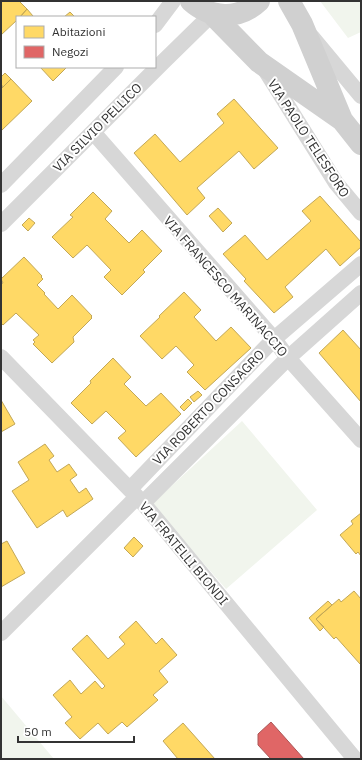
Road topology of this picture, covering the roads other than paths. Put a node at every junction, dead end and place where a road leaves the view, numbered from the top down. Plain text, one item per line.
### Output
1 (172, 1) edge
2 (191, 1) edge
3 (259, 1) edge
4 (289, 1) edge
5 (212, 14) junction
6 (156, 24) edge
7 (302, 24) junction
8 (260, 62) junction
9 (115, 68) edge
10 (361, 96) edge
11 (342, 120) junction
12 (93, 132) junction
13 (361, 144) edge
14 (1, 184) edge
15 (361, 213) edge
16 (1, 224) edge
17 (361, 264) edge
18 (361, 293) edge
19 (274, 339) junction
20 (1, 357) edge
21 (288, 358) junction
22 (361, 440) edge
23 (137, 496) junction
24 (1, 633) edge
25 (355, 759) edge

1 - 6 street
2 - 5 street
3 - 5 street
4 - 7 street, VIA PAOLO TELESFORO
5 - 8 street, VIA PAOLO TELESFORO
5 - 12 street, VIA SILVIO PELLICO
7 - 10 street, VIA PAOLO TELESFORO
7 - 11 street, VIA PAOLO TELESFORO
8 - 11 street, VIA PAOLO TELESFORO
8 - 15 street, VIA PAOLO TELESFORO
9 - 14 street
11 - 13 street, VIA PAOLO TELESFORO
12 - 16 street, VIA SILVIO PELLICO
12 - 19 street, VIA FRANCESCO MARINACCIO
17 - 19 street, VIA ROBERTO CONSAGRO
18 - 21 street, VIA ROBERTO CONSAGRO
19 - 21 street, VIA FRANCESCO MARINACCIO
19 - 23 street, VIA ROBERTO CONSAGRO
20 - 23 street, VIA FRATELLI BIONDI
21 - 22 street, VIA FRANCESCO MARINACCIO
21 - 23 street, VIA ROBERTO CONSAGRO
23 - 24 street, VIA ROBERTO CONSAGRO
23 - 25 street, VIA FRATELLI BIONDI

